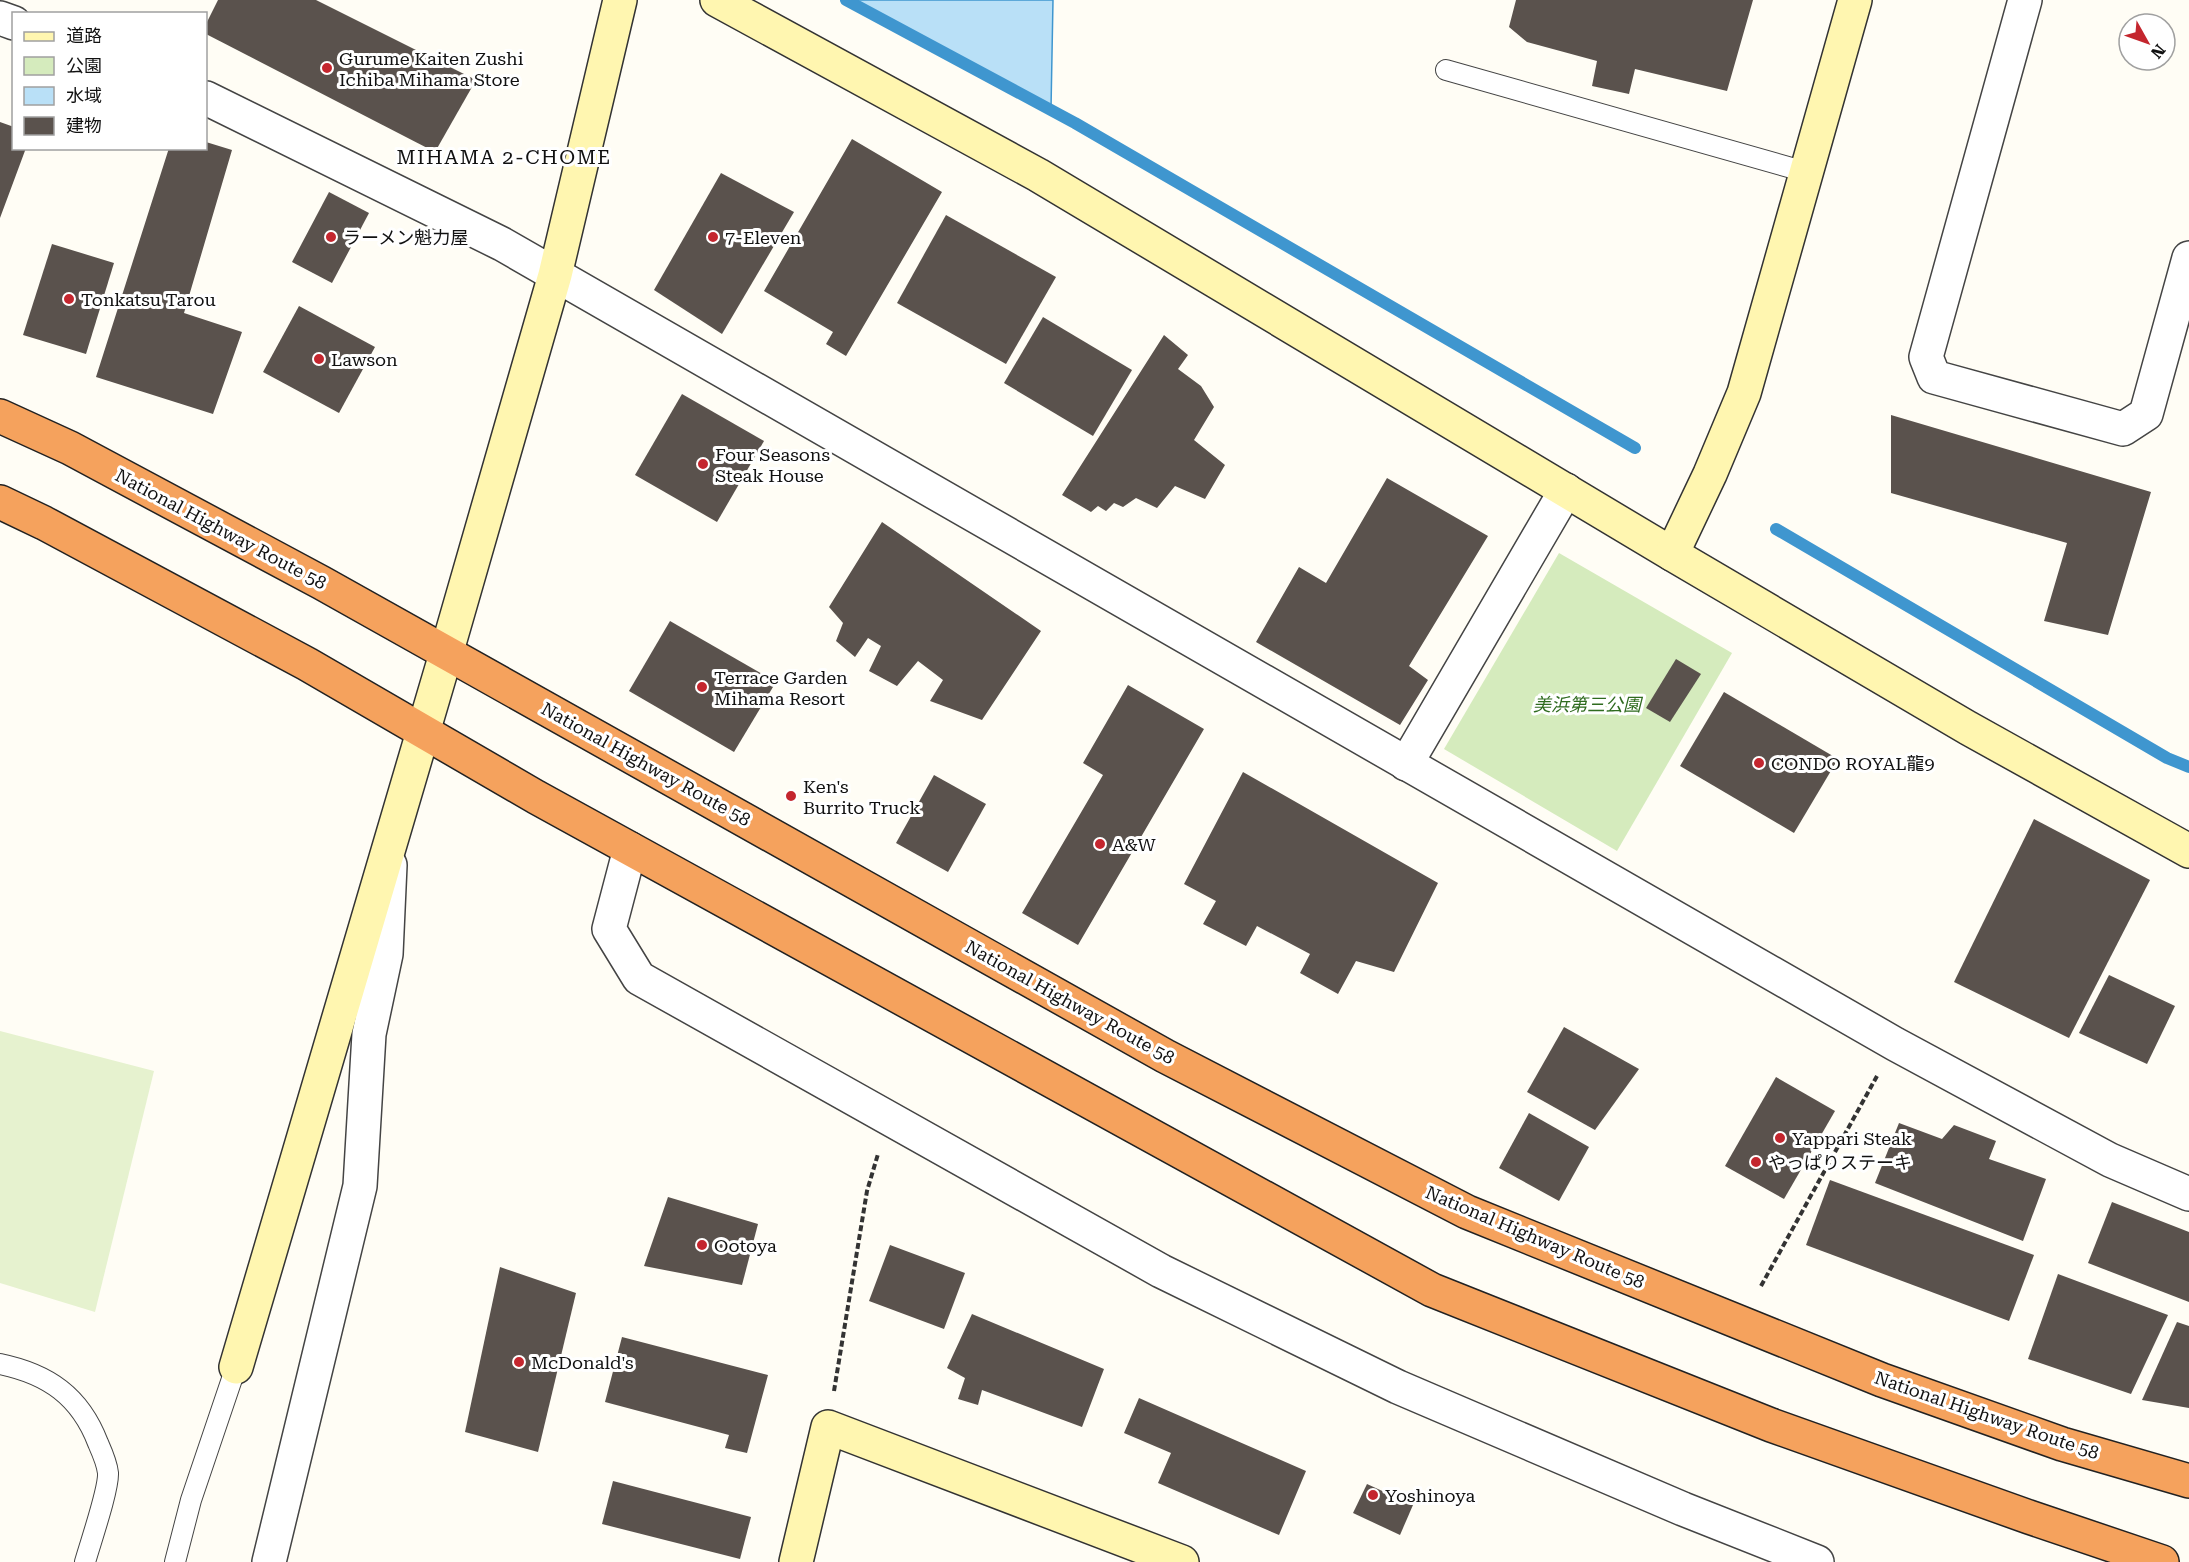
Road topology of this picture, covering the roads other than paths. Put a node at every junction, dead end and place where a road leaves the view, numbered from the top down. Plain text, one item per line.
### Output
1 (620, 0) edge
2 (717, 0) edge
3 (1856, 0) edge
4 (2025, 0) edge
5 (1446, 70) dead end
6 (207, 98) edge
7 (1806, 172) junction
8 (2189, 258) edge
9 (555, 275) junction
10 (0, 416) edge
11 (1566, 490) junction
12 (0, 502) edge
13 (1672, 554) junction
14 (446, 654) junction
15 (422, 733) junction
16 (1406, 764) junction
17 (392, 836) junction
18 (630, 849) junction
19 (2189, 851) edge
20 (2189, 1194) edge
21 (0, 1364) edge
22 (236, 1367) joint
23 (2189, 1481) edge
24 (2154, 1561) edge
25 (85, 1562) edge
26 (175, 1562) edge
27 (269, 1562) edge
28 (796, 1562) edge
29 (1182, 1562) edge
30 (1817, 1562) edge

1 - 9 street
2 - 11 street
3 - 7 street
4 - 8 street
5 - 7 lane
6 - 9 street
7 - 13 street
9 - 14 street
9 - 16 street
10 - 14 highway, National Highway Route 58
11 - 13 street
11 - 16 street
12 - 15 highway
13 - 19 street
14 - 15 street
14 - 23 highway, National Highway Route 58
15 - 17 street
15 - 18 highway
16 - 20 street
17 - 22 street
17 - 27 street
18 - 24 highway
18 - 30 street
21 - 25 lane
22 - 26 lane
28 - 29 street

